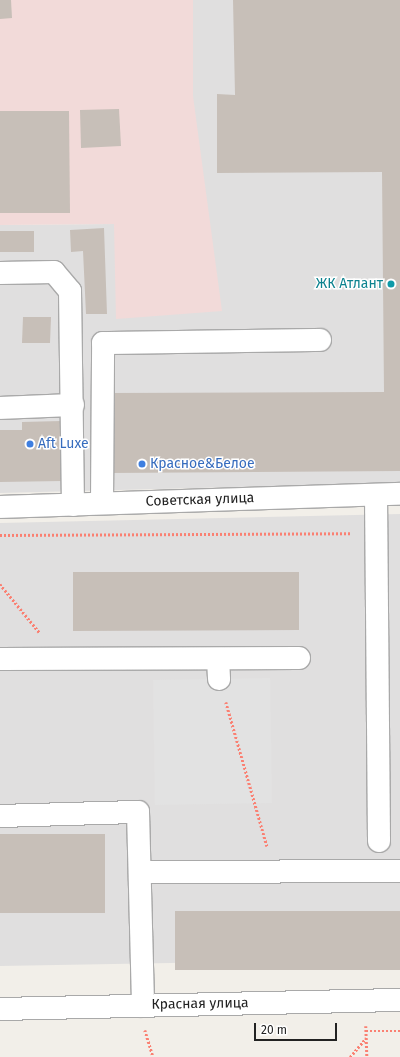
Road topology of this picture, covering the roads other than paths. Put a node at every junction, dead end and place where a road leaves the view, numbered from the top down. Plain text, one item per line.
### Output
1 (0, 273) edge
2 (320, 340) dead end
3 (73, 405) junction
4 (0, 408) edge
5 (400, 494) edge
6 (376, 495) junction
7 (102, 503) junction
8 (73, 505) junction
9 (0, 507) edge
10 (0, 658) edge
11 (299, 658) dead end
12 (0, 816) edge
13 (379, 841) dead end
14 (400, 871) edge
15 (140, 872) junction
16 (400, 1000) edge
17 (143, 1006) junction
18 (0, 1009) edge

1 - 3 street
2 - 7 street
3 - 4 street
3 - 8 street
5 - 6 street, Советская улица
6 - 7 street, Советская улица
6 - 13 street
7 - 8 street, Советская улица
8 - 9 street, Советская улица
10 - 11 street
12 - 15 street
14 - 15 street
15 - 17 street
16 - 17 street, Красная улица
17 - 18 street, Красная улица

